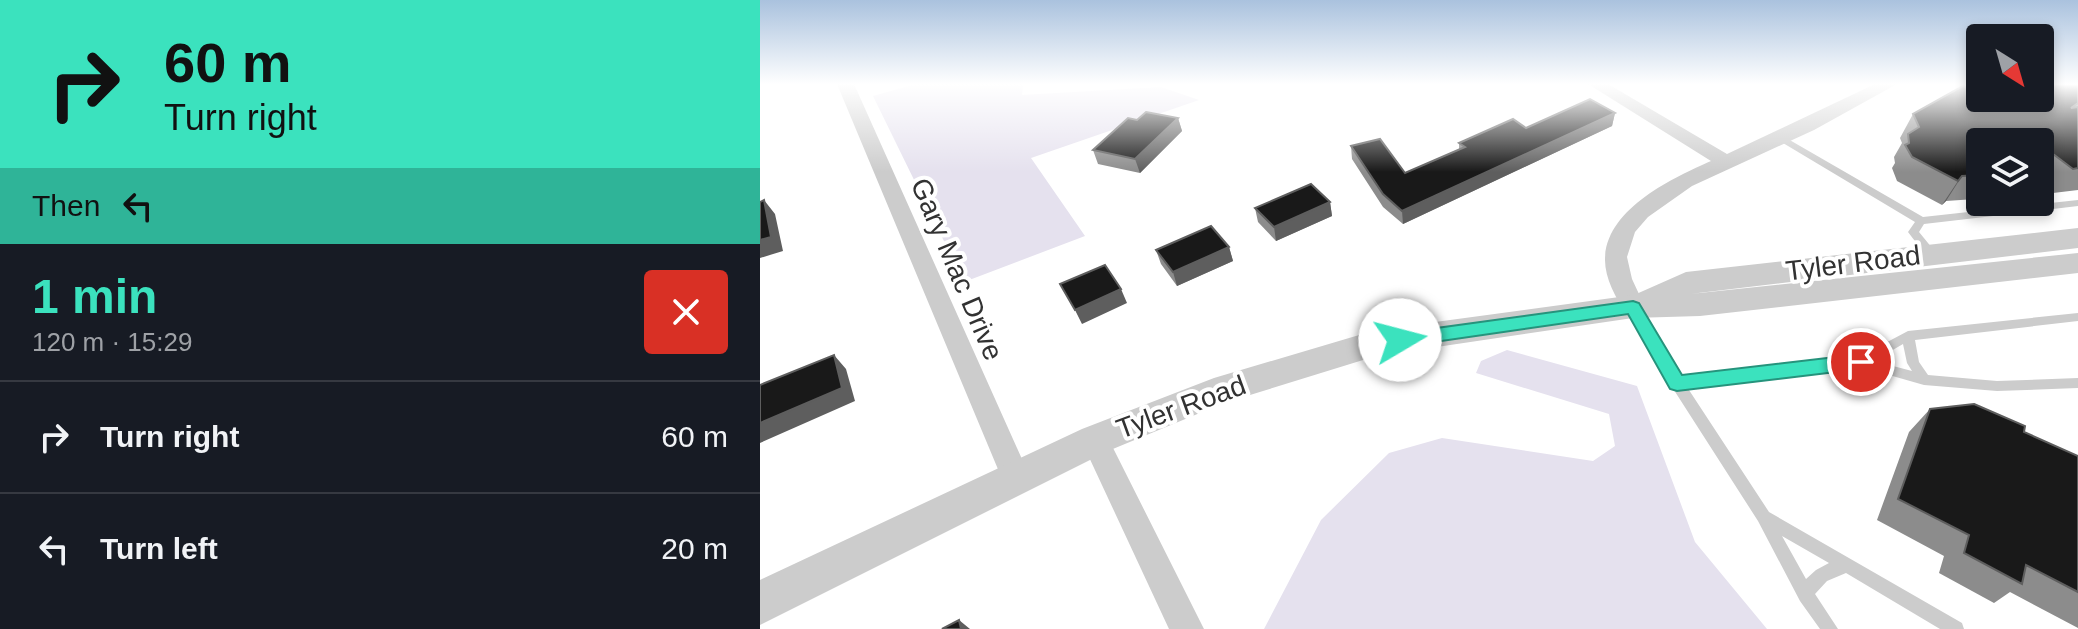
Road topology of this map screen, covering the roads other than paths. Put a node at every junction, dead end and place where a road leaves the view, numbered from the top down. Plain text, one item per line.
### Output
1 (858, 113) edge
2 (1645, 113) edge
3 (1830, 113) edge
4 (1781, 138) junction
5 (1726, 162) junction
6 (2078, 203) edge
7 (1921, 221) junction
8 (2078, 238) edge
9 (1931, 254) junction
10 (2078, 263) edge
11 (1633, 307) junction
12 (2078, 317) edge
13 (1908, 336) junction
14 (1861, 362) junction
15 (1924, 380) junction
16 (1677, 383) junction
17 (2078, 383) edge
18 (1095, 440) junction
19 (1015, 477) junction
20 (1763, 516) junction
21 (1845, 566) junction
22 (1806, 595) junction
23 (760, 603) edge
24 (1187, 629) edge
25 (1830, 629) edge
26 (1956, 629) edge

1 - 19 street, Gary Mac Drive
2 - 5 street
3 - 4 street
4 - 5 street
4 - 7 lane
5 - 11 street
6 - 7 lane
7 - 9 lane
8 - 9 street, Tyler Road
9 - 11 street, Tyler Road
10 - 11 street, Tyler Road
11 - 16 lane
11 - 18 street, Tyler Road
12 - 13 lane
13 - 14 lane
13 - 15 lane
14 - 15 lane
14 - 16 lane
15 - 17 lane
16 - 20 lane
18 - 19 street, Tyler Road
18 - 24 street
19 - 23 street, Tyler Road
20 - 21 lane
20 - 22 lane
21 - 22 lane
21 - 26 lane
22 - 25 lane

